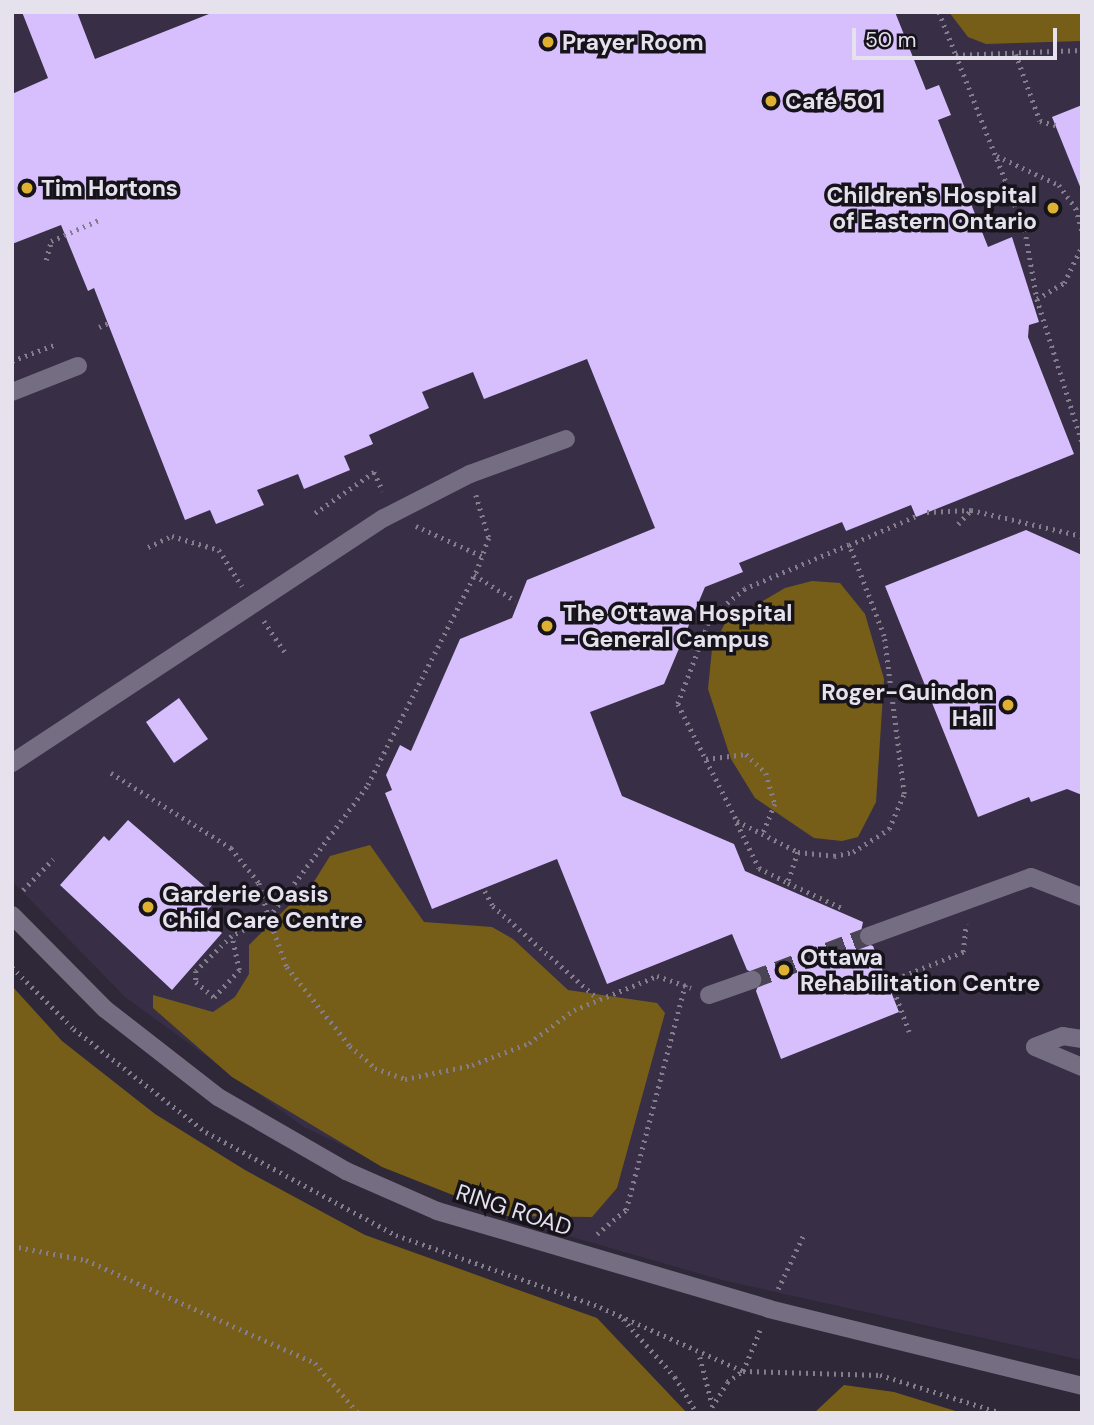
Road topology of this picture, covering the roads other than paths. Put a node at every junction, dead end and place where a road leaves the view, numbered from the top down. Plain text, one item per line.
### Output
1 (78, 366) dead end
2 (12, 392) edge
3 (566, 439) dead end
4 (12, 763) edge
5 (1082, 897) edge
6 (12, 915) edge
7 (870, 936) tunnel mouth
8 (752, 980) tunnel mouth
9 (709, 995) road end
10 (1082, 1040) edge
11 (1082, 1067) edge
12 (1082, 1387) edge

1 - 2 street
3 - 4 street
5 - 7 street
6 - 12 street, RING ROAD
8 - 9 street
10 - 11 street

